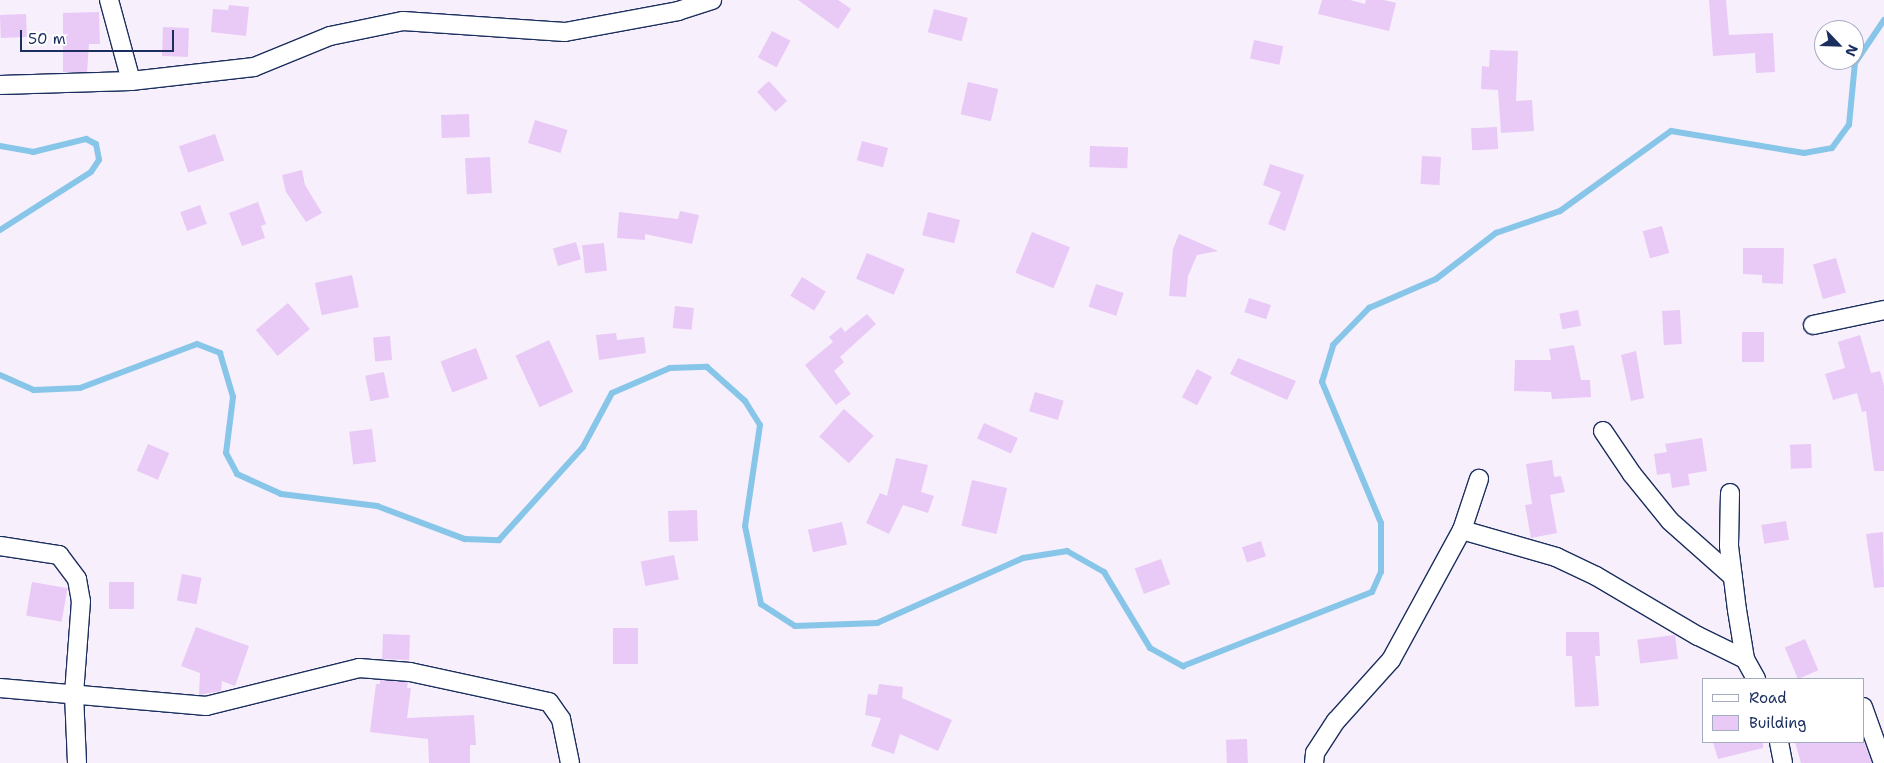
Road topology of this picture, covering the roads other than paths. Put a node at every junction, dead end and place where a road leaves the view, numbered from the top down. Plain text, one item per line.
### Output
1 (110, 0) edge
2 (712, 0) edge
3 (131, 81) junction
4 (0, 85) edge
5 (1884, 310) edge
6 (1813, 324) dead end
7 (1603, 431) dead end
8 (1480, 479) dead end
9 (1730, 493) dead end
10 (1462, 530) junction
11 (0, 546) edge
12 (1733, 577) junction
13 (1745, 659) junction
14 (1755, 678) edge
15 (0, 688) edge
16 (74, 694) junction
17 (1864, 710) edge
18 (1779, 743) edge
19 (77, 763) edge
20 (570, 763) edge
21 (1314, 763) edge
22 (1783, 763) edge
23 (1883, 763) edge

1 - 3 street
2 - 3 street
3 - 4 street
5 - 6 street
7 - 12 street
8 - 10 street
9 - 12 street
10 - 13 street
10 - 21 street
11 - 16 street
12 - 13 street
13 - 14 street
15 - 16 street
16 - 19 street
16 - 20 street
17 - 23 street
18 - 22 street

